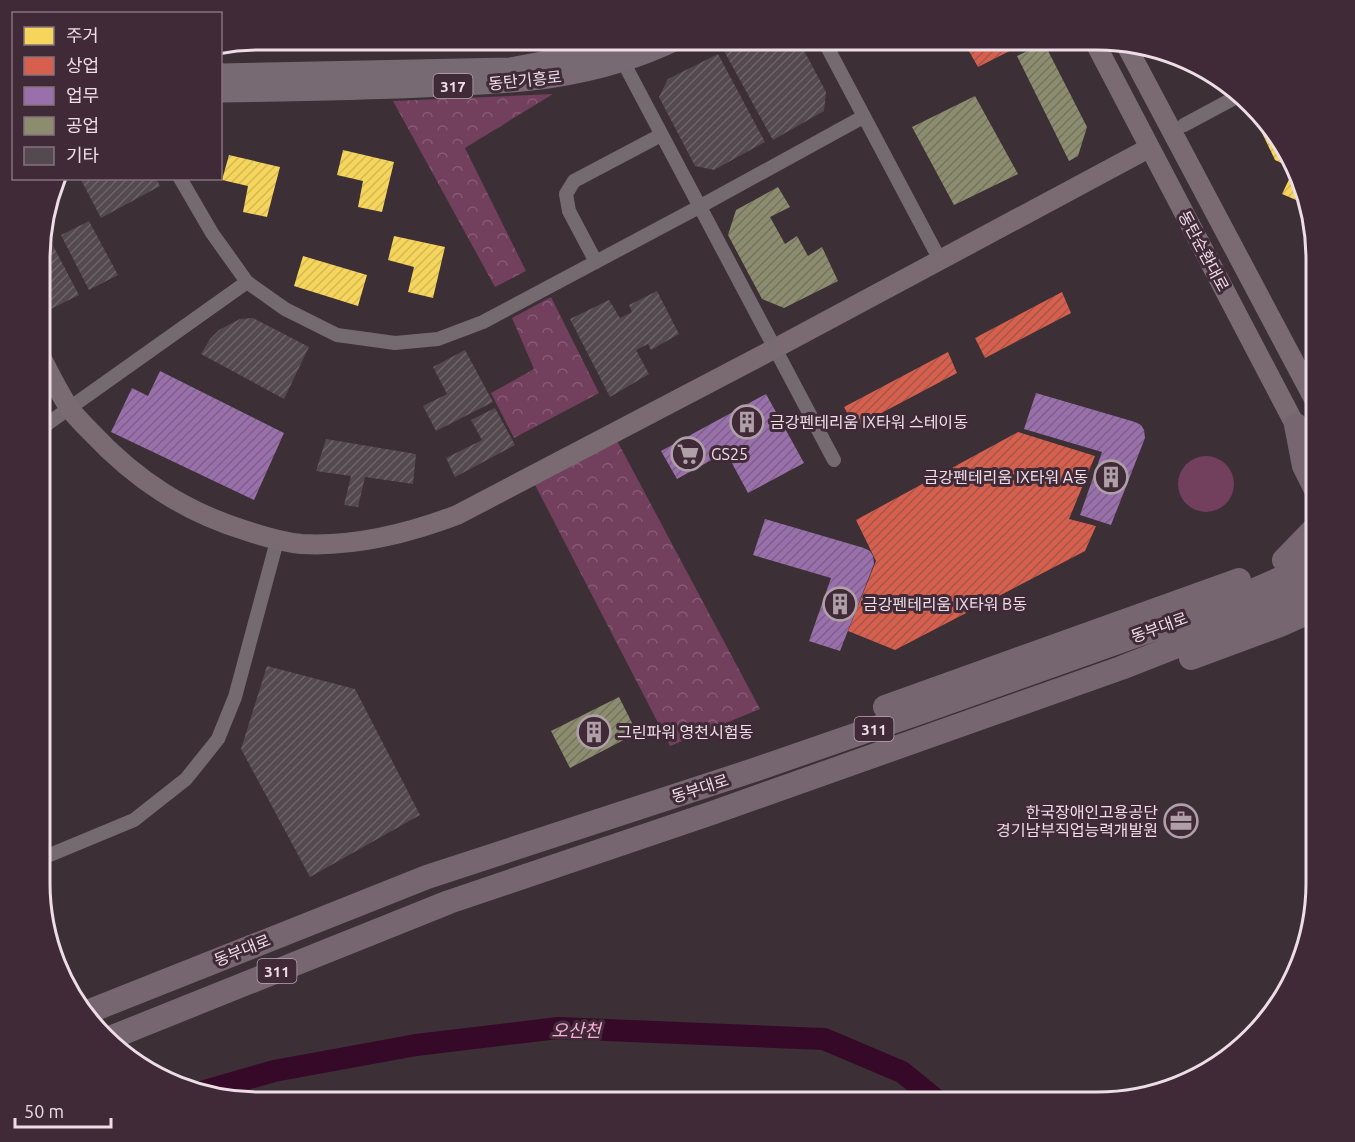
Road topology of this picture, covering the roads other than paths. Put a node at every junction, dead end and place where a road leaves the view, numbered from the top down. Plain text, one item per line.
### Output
1 (617, 50) edge
2 (829, 50) edge
3 (1099, 50) edge
4 (1131, 53) edge
5 (222, 74) edge
6 (222, 92) edge
7 (1231, 100) edge
8 (863, 117) junction
9 (1176, 129) junction
10 (662, 135) junction
11 (1149, 148) junction
12 (181, 180) edge
13 (699, 207) junction
14 (940, 260) junction
15 (596, 262) junction
16 (248, 282) junction
17 (774, 349) junction
18 (50, 373) edge
19 (1305, 382) edge
20 (70, 409) junction
21 (50, 422) edge
22 (1296, 425) junction
23 (1305, 443) edge
24 (834, 460) dead end
25 (1305, 469) edge
26 (1305, 538) edge
27 (277, 541) junction
28 (1305, 552) edge
29 (1284, 560) junction
30 (1306, 568) edge
31 (1306, 593) edge
32 (1306, 614) edge
33 (1306, 620) edge
34 (1280, 625) junction
35 (757, 769) junction
36 (712, 813) junction
37 (50, 855) edge
38 (93, 1010) edge
39 (116, 1036) edge

1 - 5 main road, 동탄기흥로 / 317
1 - 6 main road, 동탄기흥로 / 317
1 - 10 street
2 - 8 street
3 - 11 street, 동탄순환대로
4 - 9 street, 동탄순환대로
7 - 9 street
8 - 13 street
8 - 14 street
9 - 19 street, 동탄순환대로
10 - 13 street
10 - 15 street
11 - 14 street
11 - 22 street, 동탄순환대로
12 - 16 street
13 - 15 street
13 - 17 street
14 - 17 street
15 - 16 street
16 - 20 street
17 - 24 street
17 - 27 street
18 - 20 street
20 - 21 street
20 - 27 street
22 - 23 street, 동탄순환대로
22 - 25 highway
26 - 29 highway
27 - 37 street
28 - 29 highway
29 - 35 highway
30 - 35 highway, 동부대로 / 311
31 - 36 highway, 동부대로 / 311
32 - 34 highway
33 - 34 highway
34 - 36 highway
35 - 38 highway, 동부대로 / 311
36 - 39 highway, 동부대로 / 311

